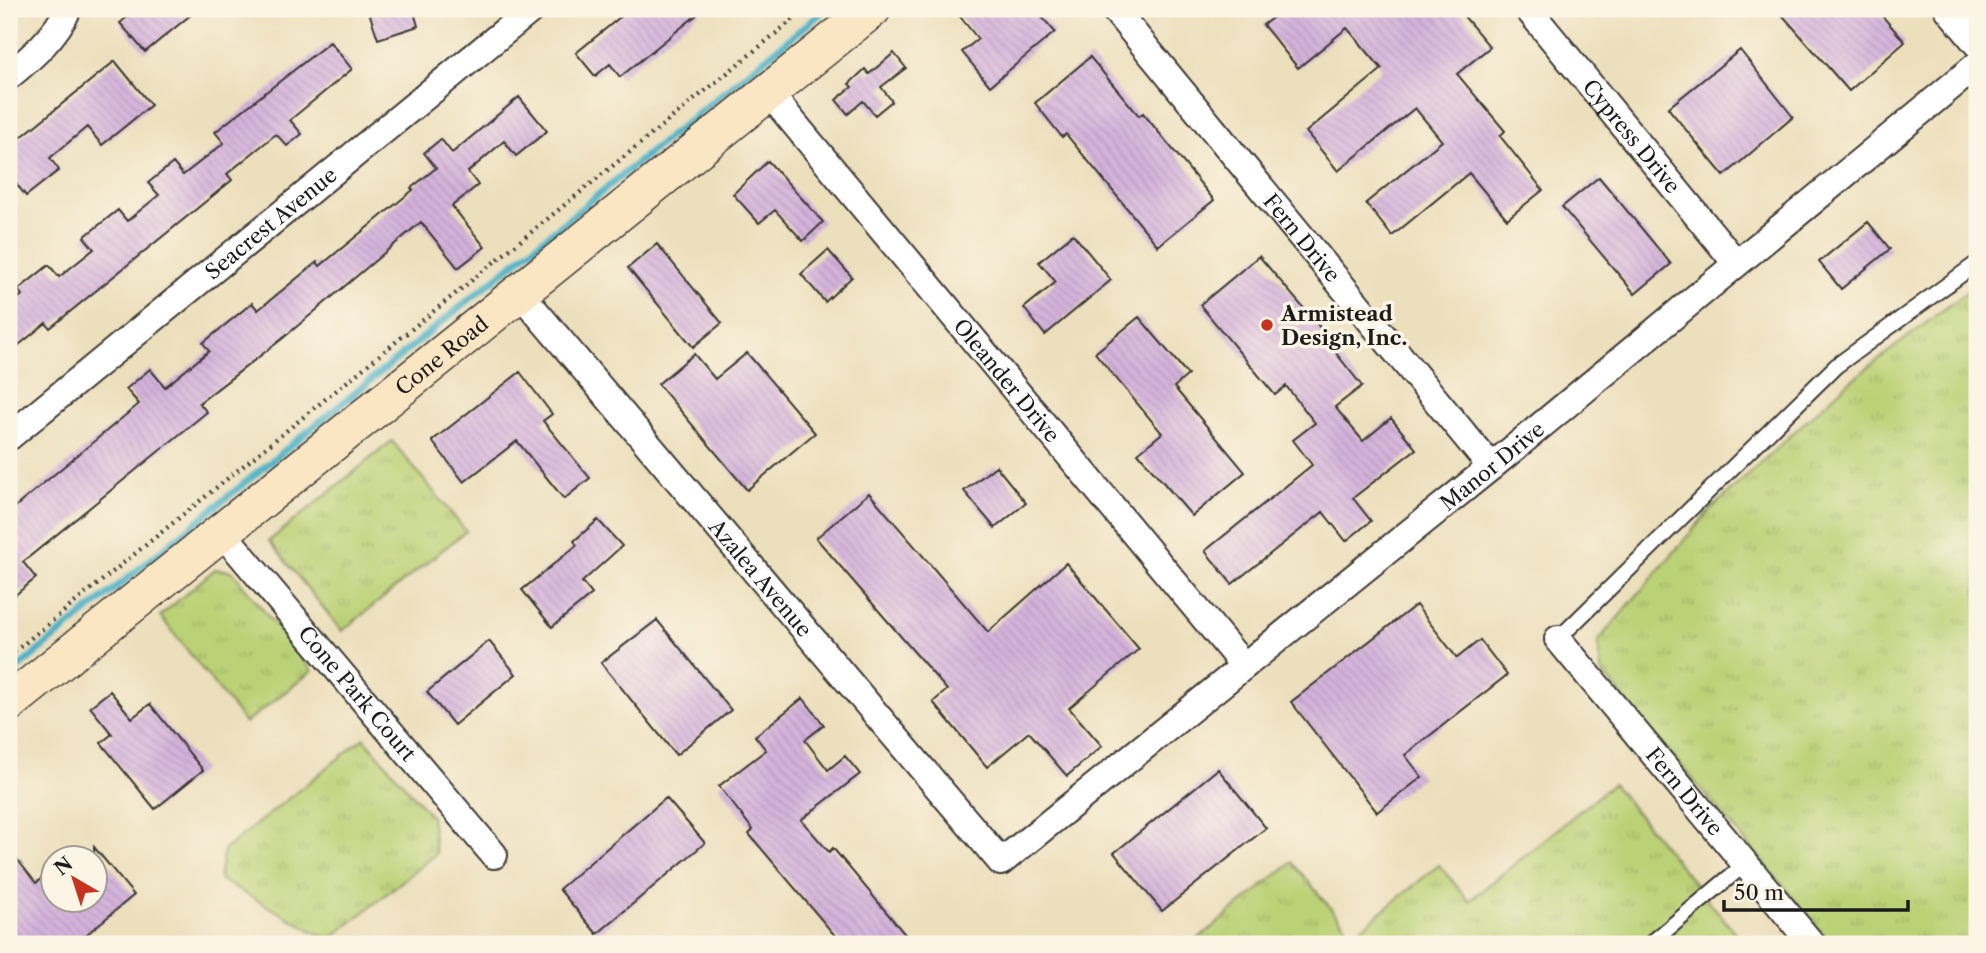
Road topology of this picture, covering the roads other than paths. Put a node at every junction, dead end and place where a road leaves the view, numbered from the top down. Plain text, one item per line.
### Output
1 (68, 9) edge
2 (872, 9) edge
3 (1114, 9) edge
4 (1528, 9) edge
5 (1948, 9) edge
6 (519, 13) edge
7 (1977, 44) edge
8 (1977, 65) edge
9 (9, 76) edge
10 (769, 93) junction
11 (1737, 263) junction
12 (1977, 263) edge
13 (520, 293) junction
14 (9, 438) edge
15 (1491, 467) junction
16 (221, 531) junction
17 (1558, 639) joint
18 (1244, 666) junction
19 (9, 703) edge
20 (494, 855) dead end
21 (1000, 862) joint
22 (1745, 864) junction
23 (1650, 944) edge
24 (1812, 944) edge

1 - 9 street
2 - 10 street, Cone Road
3 - 15 street, Fern Drive
4 - 11 street, Cypress Drive
5 - 7 street
6 - 14 street, Seacrest Avenue
8 - 11 street, Manor Drive
10 - 13 street, Cone Road
10 - 18 street, Oleander Drive
11 - 15 street, Manor Drive
12 - 17 lane
13 - 16 street, Cone Road
13 - 21 street, Azalea Avenue
15 - 18 street, Manor Drive
16 - 19 street, Cone Road
16 - 20 street, Cone Park Court
17 - 22 street, Fern Drive
18 - 21 street, Manor Drive
22 - 23 lane
22 - 24 street, Fern Drive

